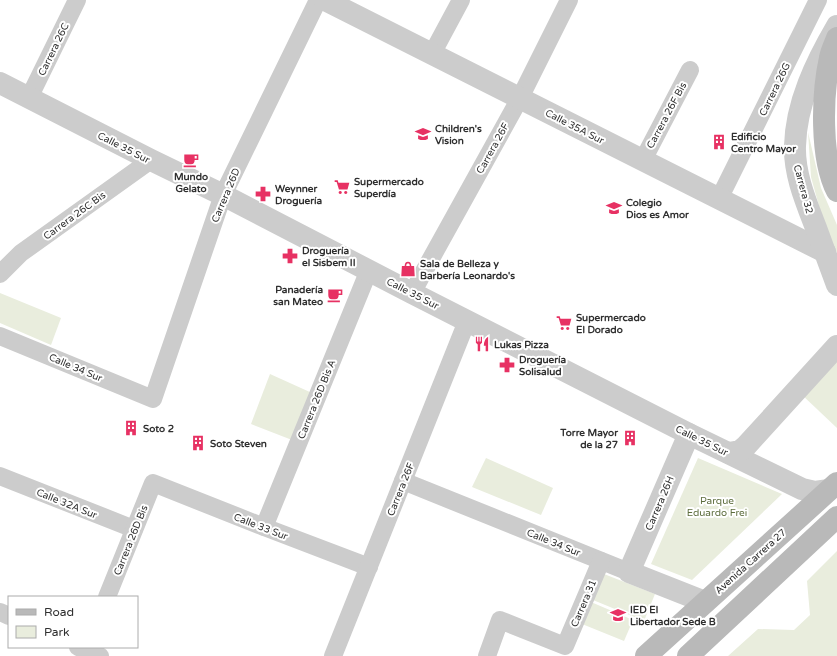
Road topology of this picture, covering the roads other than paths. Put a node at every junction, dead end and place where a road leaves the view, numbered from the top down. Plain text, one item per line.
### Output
1 (77, 0) edge
2 (318, 0) edge
3 (325, 0) edge
4 (461, 0) edge
5 (569, 0) edge
6 (818, 0) edge
7 (837, 26) edge
8 (837, 38) edge
9 (432, 54) junction
10 (690, 70) dead end
11 (0, 84) edge
12 (29, 98) junction
13 (520, 98) junction
14 (151, 160) junction
15 (643, 160) junction
16 (837, 191) edge
17 (223, 194) junction
18 (719, 199) junction
19 (825, 252) junction
20 (369, 270) junction
21 (0, 274) edge
22 (837, 285) edge
23 (412, 293) junction
24 (467, 321) junction
25 (0, 336) edge
26 (837, 346) edge
27 (153, 399) joint
28 (688, 434) junction
29 (729, 453) junction
30 (0, 476) edge
31 (403, 481) junction
32 (153, 483) joint
33 (833, 487) edge
34 (837, 517) edge
35 (264, 527) junction
36 (134, 529) junction
37 (601, 560) junction
38 (369, 567) junction
39 (629, 572) junction
40 (107, 596) edge
41 (705, 602) junction
42 (333, 656) edge
43 (487, 656) edge
44 (646, 656) edge
45 (688, 656) edge

1 - 12 street, Carrera 26C
2 - 17 street, Carrera 26D
3 - 9 street, Calle 35A Sur
4 - 9 street
5 - 13 street, Carrera 26F
6 - 18 street, Carrera 26G
7 - 19 street, Carrera 32
8 - 16 main road
9 - 13 street, Calle 35A Sur
10 - 15 street, Carrera 26F Bis
11 - 12 street, Calle 35 Sur
12 - 14 street, Calle 35 Sur
13 - 15 street, Calle 35A Sur
13 - 23 street, Carrera 26F
14 - 17 street, Calle 35 Sur
14 - 21 street, Carrera 26C Bis
15 - 18 street, Calle 35A Sur
17 - 20 street, Calle 35 Sur
17 - 27 street, Carrera 26D
18 - 19 street, Calle 35A Sur
19 - 22 street, Carrera 32
20 - 23 street, Calle 35 Sur
20 - 35 street, Carrera 26D Bis A
23 - 24 street, Calle 35 Sur
24 - 28 street, Calle 35 Sur
24 - 31 street, Carrera 26F
25 - 27 street, Calle 34 Sur
26 - 29 street
28 - 29 street, Calle 35 Sur
28 - 39 street, Carrera 26H
29 - 33 street, Calle 35 Sur
30 - 36 street, Calle 32A Sur
31 - 37 street, Calle 34 Sur
31 - 38 street, Carrera 26F
32 - 35 street, Calle 33 Sur
32 - 36 street, Carrera 26D Bis
33 - 41 main road, Avenida Carrera 27
34 - 45 main road
35 - 38 street, Calle 33 Sur
36 - 40 street, Carrera 26D Bis
37 - 39 street, Calle 34 Sur
37 - 43 street, Carrera 31
38 - 42 street, Carrera 26F
39 - 41 street, Calle 34 Sur
41 - 44 main road, Avenida Carrera 27

